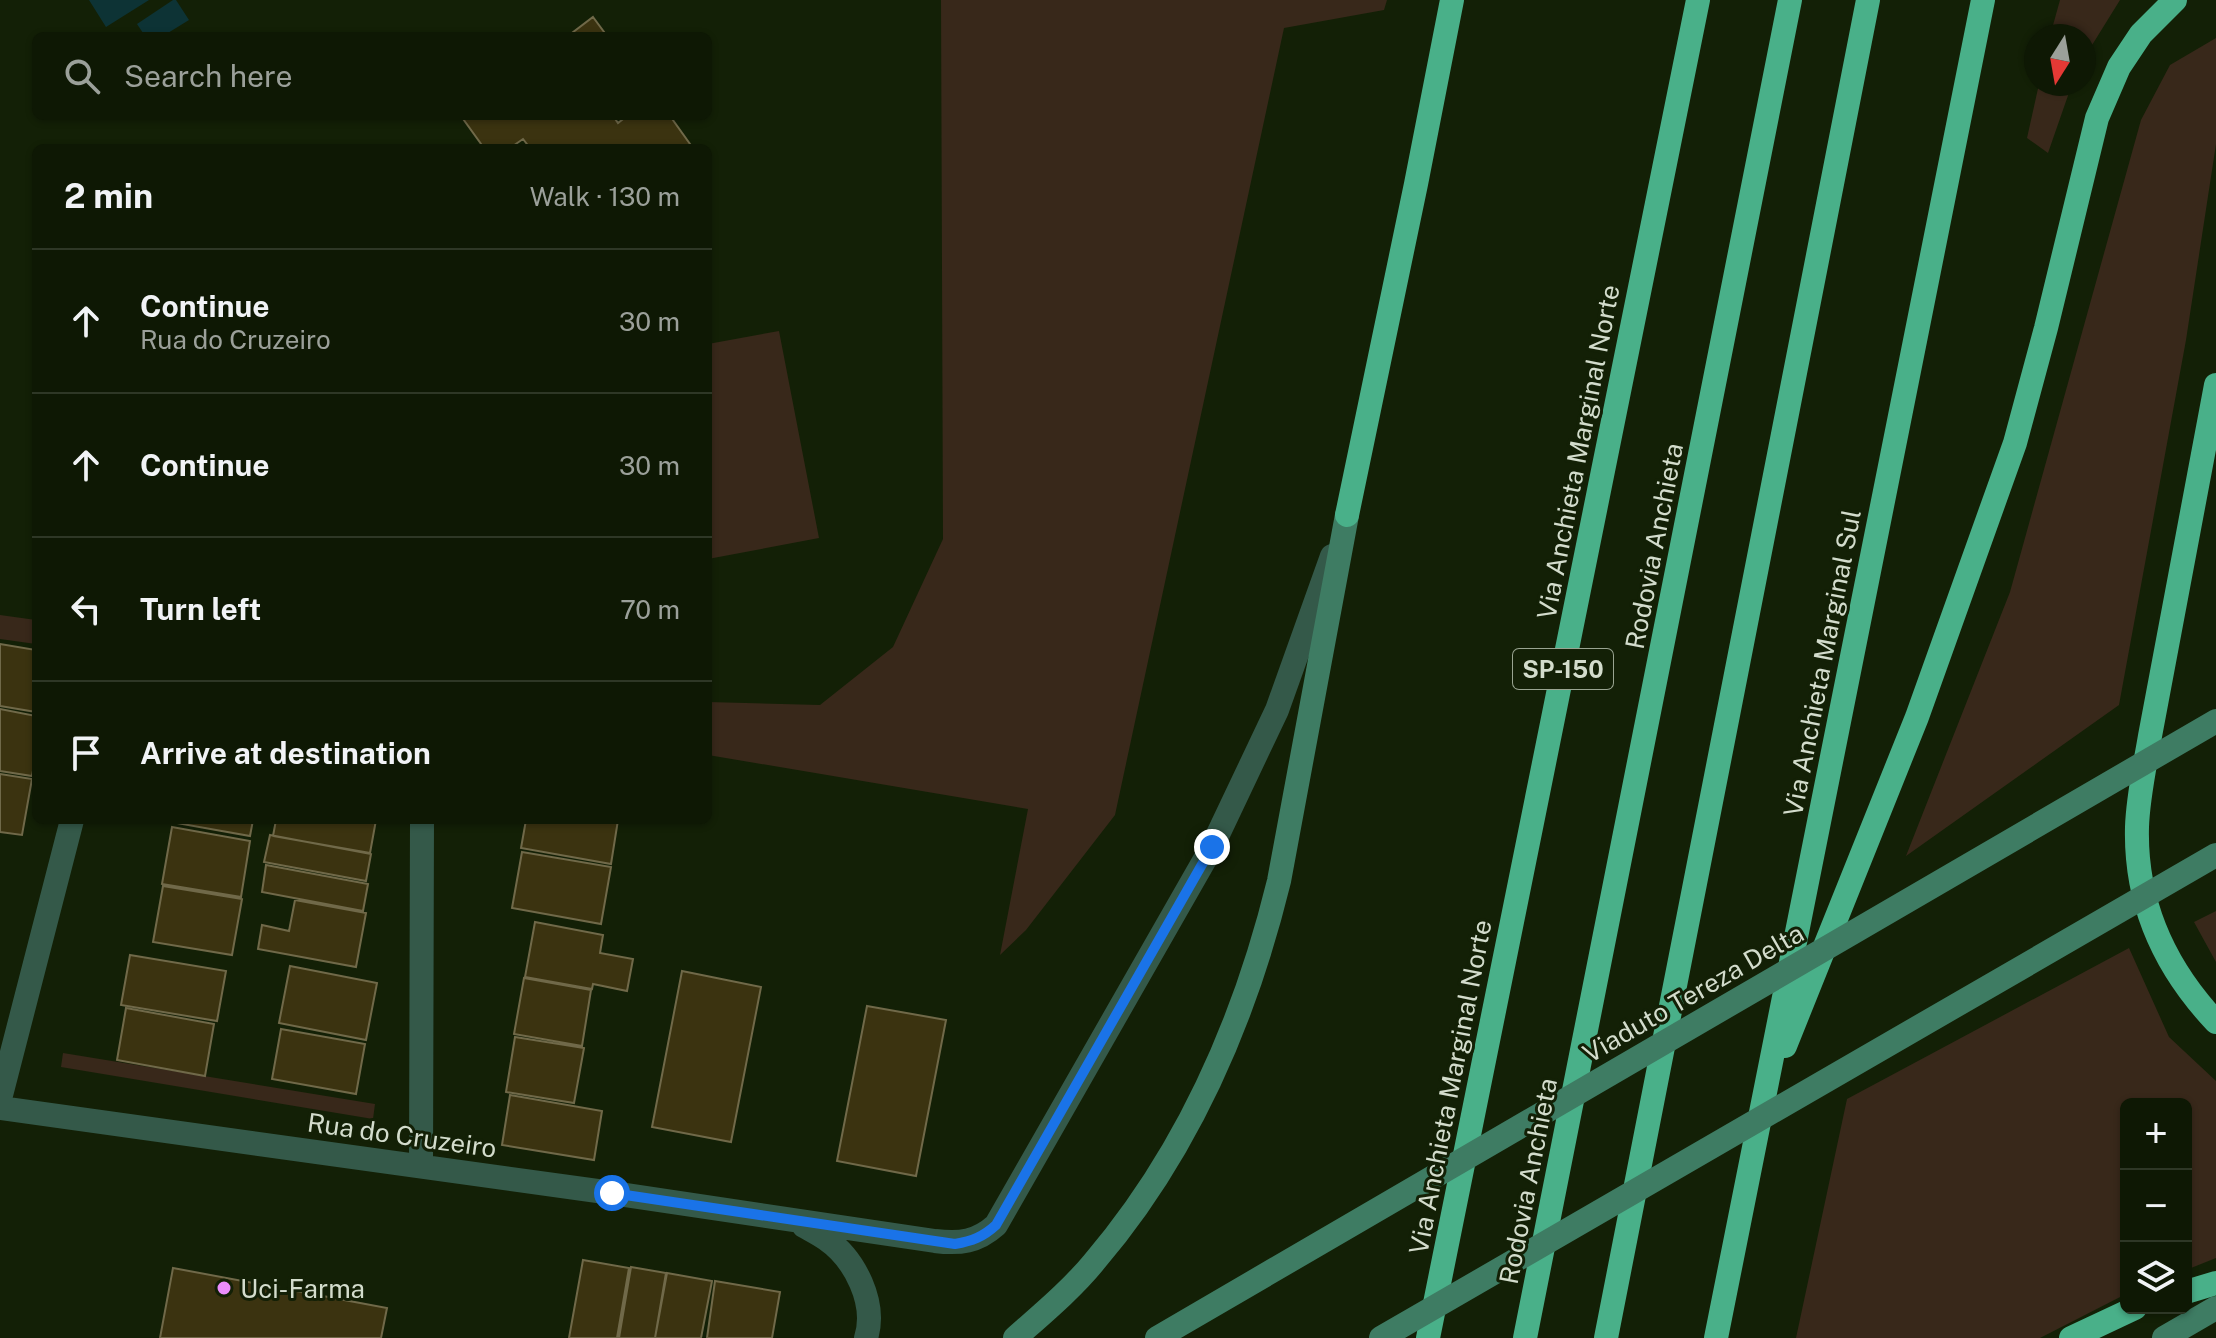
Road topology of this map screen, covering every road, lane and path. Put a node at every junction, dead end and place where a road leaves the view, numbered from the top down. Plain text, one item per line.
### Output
1 (1452, 0) edge
2 (1698, 0) edge
3 (1790, 0) edge
4 (1868, 0) edge
5 (1983, 0) edge
6 (2173, 1) edge
7 (2216, 385) edge
8 (1347, 515) junction
9 (2216, 721) edge
10 (71, 824) edge
11 (422, 824) edge
12 (2216, 855) edge
13 (2216, 1022) edge
14 (0, 1099) edge
15 (1762, 1104) junction
16 (0, 1108) edge
17 (421, 1166) junction
18 (795, 1220) junction
19 (2216, 1283) edge
20 (2192, 1290) edge
21 (2216, 1308) edge
22 (2122, 1314) edge
23 (866, 1338) edge
24 (1015, 1338) edge
25 (1157, 1338) edge
26 (1381, 1338) edge
27 (1428, 1338) edge
28 (1525, 1338) edge
29 (1606, 1338) edge
30 (1716, 1338) edge
31 (2071, 1338) edge
32 (2164, 1338) edge

1 - 8 highway
2 - 27 highway, Via Anchieta Marginal Norte / SP-150
3 - 28 highway, Rodovia Anchieta
4 - 29 highway
5 - 15 highway, Via Anchieta Marginal Sul
6 - 15 highway
7 - 13 highway
8 - 18 street, Rua do Cruzeiro
8 - 24 main road
9 - 25 main road, Viaduto Tereza Delta, bridge
10 - 14 street
11 - 17 street
12 - 26 main road, bridge
15 - 30 highway, Via Anchieta Marginal Sul
16 - 17 street, Rua do Cruzeiro
17 - 18 street, Rua do Cruzeiro
18 - 23 street
19 - 20 highway
21 - 32 main road
22 - 31 highway

